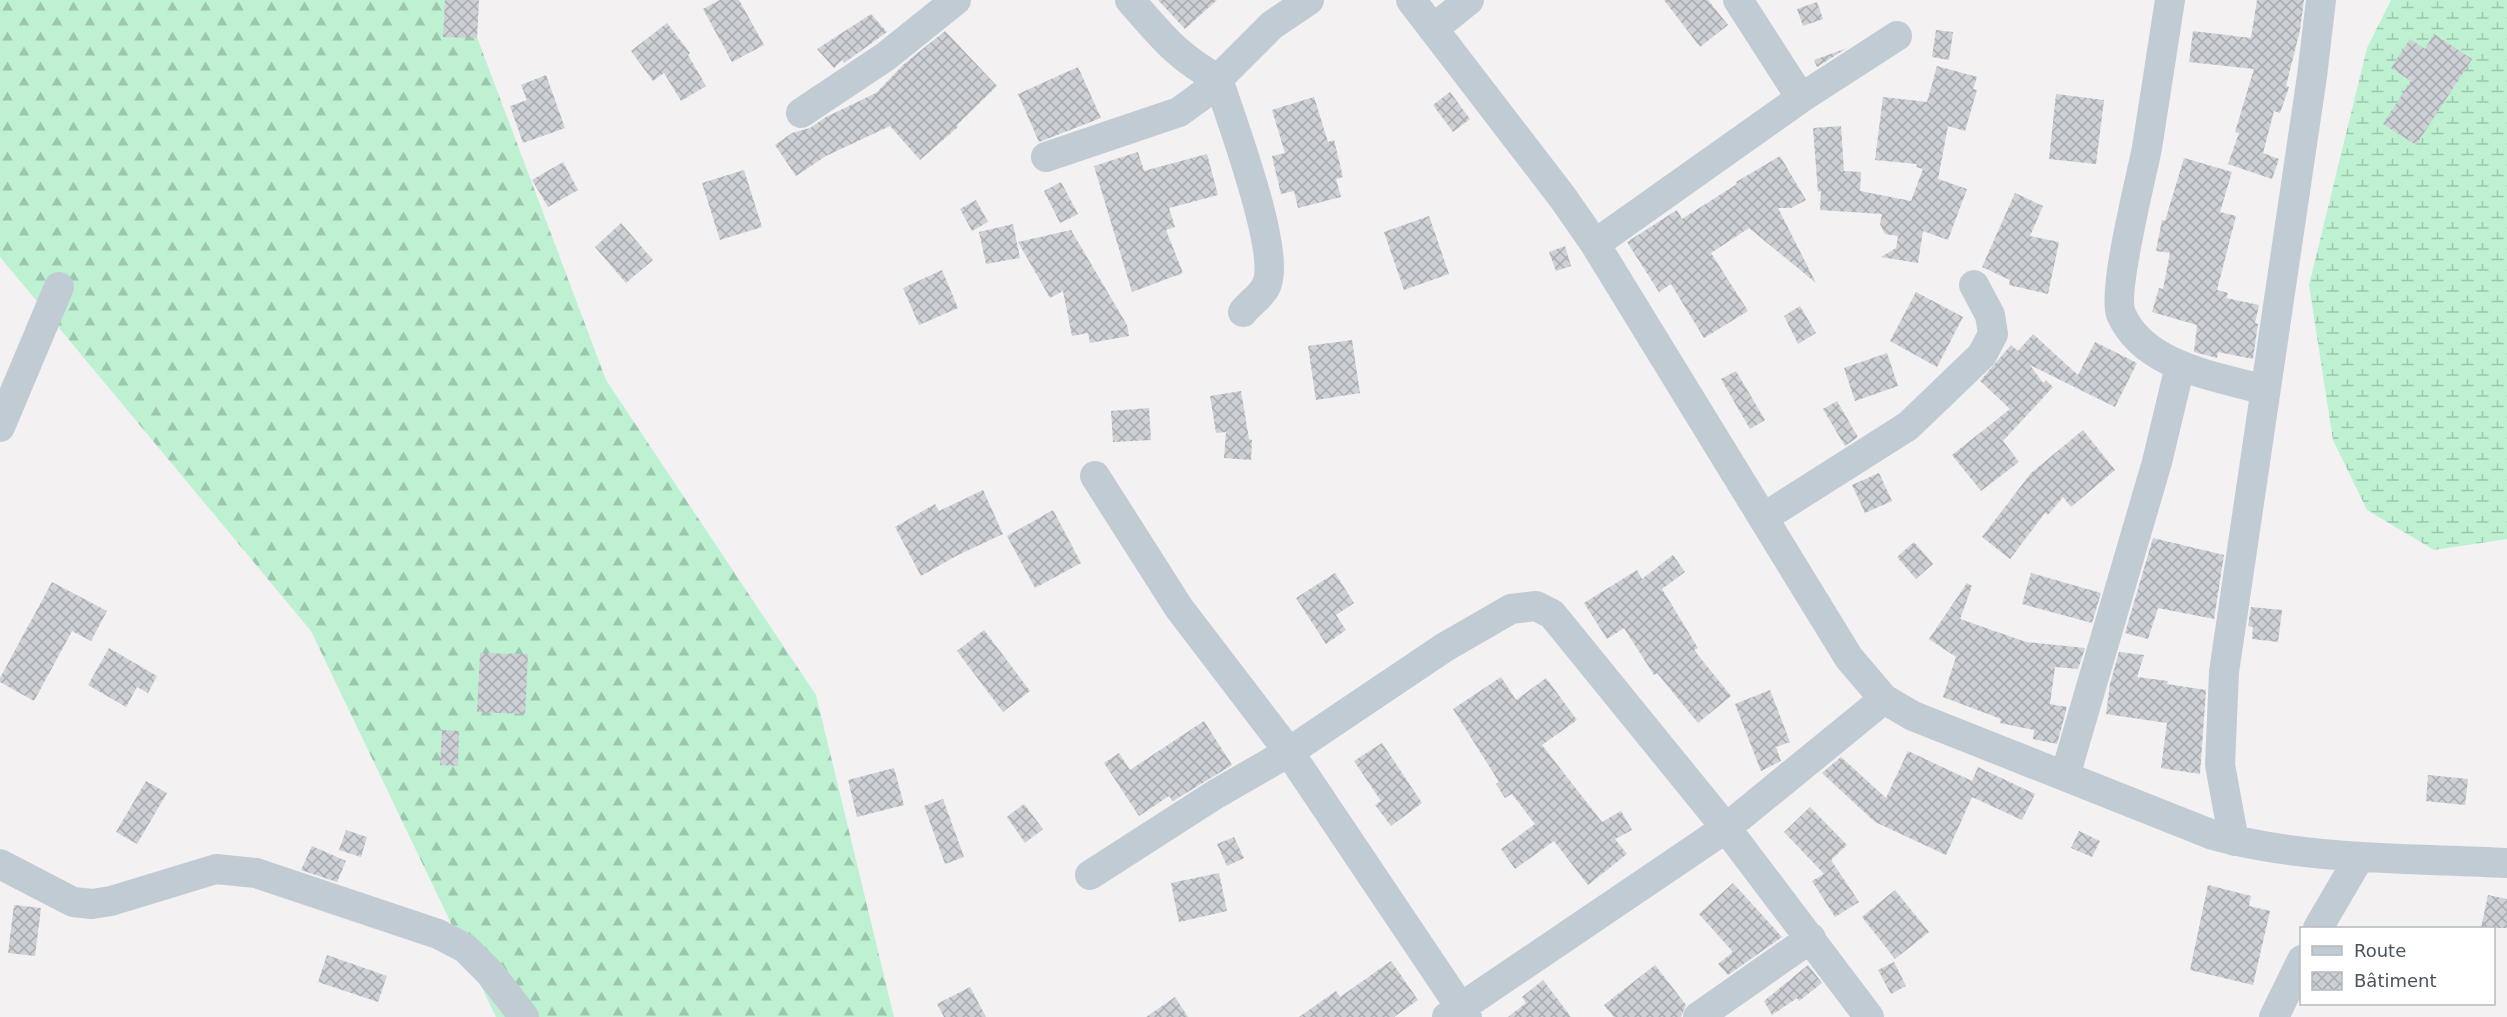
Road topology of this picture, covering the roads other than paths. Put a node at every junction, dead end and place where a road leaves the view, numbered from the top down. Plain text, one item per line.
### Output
1 (956, 0) edge
2 (1130, 0) edge
3 (1309, 0) edge
4 (1411, 0) edge
5 (1469, 0) edge
6 (1738, 0) edge
7 (2170, 0) edge
8 (2321, 0) edge
9 (1433, 29) junction
10 (1897, 36) dead end
11 (1218, 78) junction
12 (1801, 98) junction
13 (801, 113) dead end
14 (1046, 157) dead end
15 (1595, 244) junction
16 (1974, 285) dead end
17 (59, 287) dead end
18 (1242, 312) dead end
19 (2180, 366) junction
20 (2265, 390) junction
21 (0, 428) edge
22 (1095, 476) dead end
23 (1763, 518) junction
24 (1884, 699) junction
25 (1289, 752) junction
26 (2065, 776) junction
27 (1726, 828) junction
28 (2234, 841) junction
29 (2359, 858) junction
30 (2507, 863) edge
31 (0, 864) edge
32 (1090, 875) dead end
33 (2319, 927) edge
34 (1811, 938) junction
35 (2300, 962) edge
36 (1458, 1014) edge
37 (524, 1017) edge
38 (1698, 1017) edge
39 (1869, 1017) edge
40 (2274, 1017) edge

1 - 13 street
2 - 11 street
3 - 11 street
4 - 9 street
5 - 9 street
6 - 12 street
7 - 19 street
8 - 20 street
9 - 15 street
10 - 12 street
11 - 14 street
11 - 18 street
12 - 15 street
15 - 23 street
16 - 23 street
17 - 21 street
19 - 20 street
19 - 26 street
20 - 28 street
22 - 25 street
23 - 24 street
24 - 26 street
24 - 27 street
25 - 27 street
25 - 32 street
25 - 36 street
26 - 28 street
27 - 34 street
27 - 36 street
28 - 29 street
29 - 30 street
29 - 33 street
31 - 37 street
34 - 38 street
34 - 39 street
35 - 40 street

